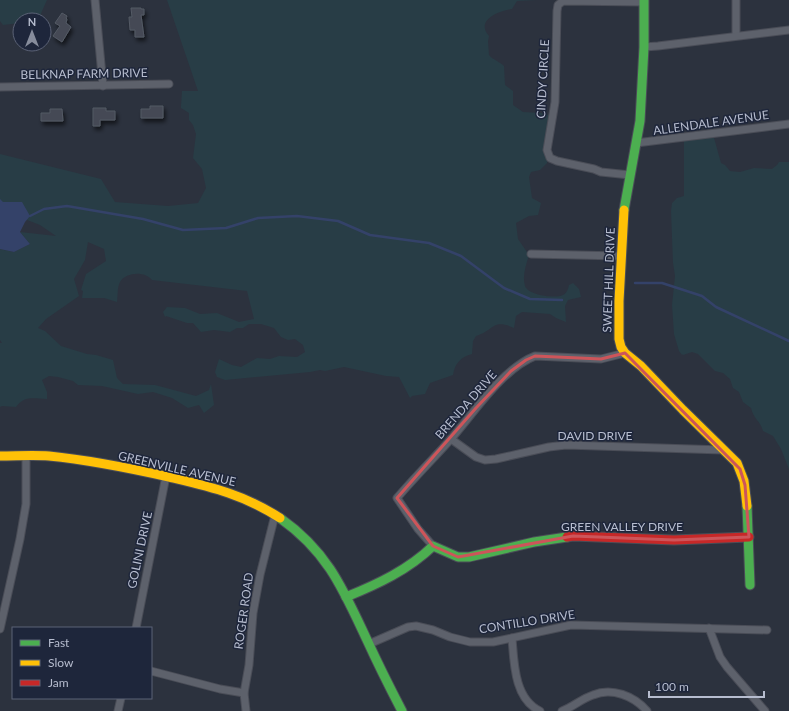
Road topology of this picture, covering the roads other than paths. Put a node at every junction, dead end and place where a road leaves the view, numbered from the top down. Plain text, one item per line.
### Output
1 (95, 0) edge
2 (736, 0) edge
3 (644, 1) edge
4 (789, 30) edge
5 (736, 35) junction
6 (644, 47) junction
7 (169, 84) dead end
8 (103, 86) junction
9 (0, 87) edge
10 (789, 124) edge
11 (636, 143) junction
12 (630, 175) junction
13 (531, 254) dead end
14 (621, 256) junction
15 (625, 353) junction
16 (451, 439) junction
17 (723, 450) junction
18 (0, 456) edge
19 (26, 456) junction
20 (166, 476) junction
21 (275, 515) junction
22 (749, 537) junction
23 (433, 546) junction
24 (750, 585) dead end
25 (346, 597) junction
26 (136, 627) edge
27 (709, 628) junction
28 (0, 629) edge
29 (767, 630) dead end
30 (512, 638) junction
31 (369, 644) junction
32 (152, 671) edge
33 (244, 693) junction
34 (121, 699) edge
35 (118, 711) edge
36 (246, 711) edge
37 (402, 711) edge
38 (540, 711) edge
39 (562, 711) edge
40 (647, 711) edge
41 (765, 711) edge

1 - 8 street
2 - 5 street
3 - 6 street, SWEET HILL DRIVE
3 - 12 street, CINDY CIRCLE
4 - 5 street
5 - 6 street
6 - 11 street, SWEET HILL DRIVE
7 - 8 street, BELKNAP FARM DRIVE
8 - 9 street, BELKNAP FARM DRIVE
10 - 11 street, ALLENDALE AVENUE
11 - 12 street, SWEET HILL DRIVE
12 - 14 street, SWEET HILL DRIVE
13 - 14 street
14 - 15 street, SWEET HILL DRIVE
15 - 16 street, BRENDA DRIVE
15 - 17 street
16 - 17 street, DAVID DRIVE
16 - 23 street, BRENDA DRIVE
17 - 22 street
18 - 19 street, GREENVILLE AVENUE
19 - 20 street, GREENVILLE AVENUE
19 - 28 street
20 - 21 street, GREENVILLE AVENUE
20 - 26 street, GOLINI DRIVE
21 - 25 street, GREENVILLE AVENUE
21 - 33 street, ROGER ROAD
22 - 23 street, GREEN VALLEY DRIVE
22 - 24 street
23 - 25 street
25 - 31 street, GREENVILLE AVENUE
27 - 29 street, CONTILLO DRIVE
27 - 30 street, CONTILLO DRIVE
27 - 41 street
30 - 31 street, CONTILLO DRIVE
30 - 38 street
31 - 37 street, GREENVILLE AVENUE
32 - 33 street
33 - 36 street, ROGER ROAD
34 - 35 street
39 - 40 street

